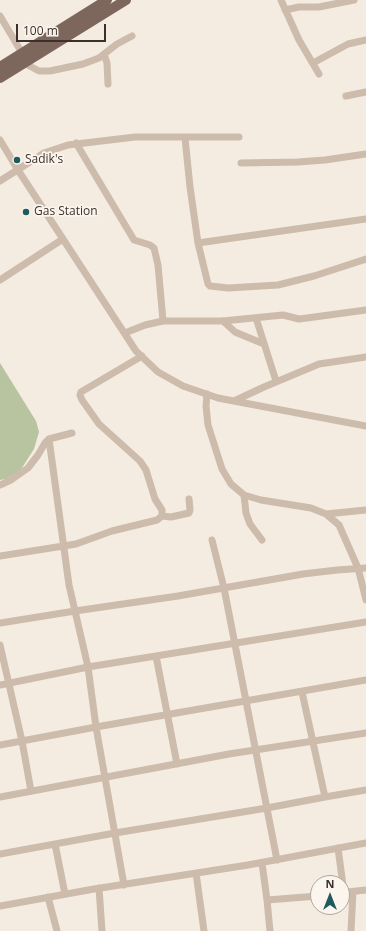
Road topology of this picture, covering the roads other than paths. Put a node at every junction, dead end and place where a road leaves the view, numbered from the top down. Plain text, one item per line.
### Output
1 (106, 0) edge
2 (126, 0) edge
3 (281, 0) edge
4 (354, 0) edge
5 (285, 10) junction
6 (0, 16) edge
7 (80, 23) junction
8 (132, 36) dead end
9 (366, 40) edge
10 (22, 53) junction
11 (104, 54) junction
12 (24, 64) junction
13 (313, 64) junction
14 (0, 67) edge
15 (319, 74) dead end
16 (0, 78) edge
17 (108, 84) dead end
18 (366, 92) edge
19 (346, 96) dead end
20 (239, 137) dead end
21 (185, 138) junction
22 (0, 140) edge
23 (76, 143) junction
24 (366, 154) edge
25 (241, 163) dead end
26 (18, 170) junction
27 (0, 181) edge
28 (366, 220) edge
29 (63, 239) junction
30 (198, 242) junction
31 (366, 259) edge
32 (0, 280) edge
33 (366, 310) edge
34 (256, 318) junction
35 (163, 321) junction
36 (223, 321) junction
37 (125, 333) junction
38 (264, 344) junction
39 (142, 356) junction
40 (366, 357) edge
41 (276, 381) junction
42 (207, 394) junction
43 (234, 402) junction
44 (366, 426) edge
45 (72, 433) dead end
46 (49, 439) junction
47 (0, 485) edge
48 (244, 495) junction
49 (190, 499) dead end
50 (366, 510) edge
51 (326, 514) junction
52 (162, 516) junction
53 (212, 540) dead end
54 (262, 540) dead end
55 (62, 546) junction
56 (0, 556) edge
57 (362, 568) edge
58 (224, 588) junction
59 (366, 600) edge
60 (75, 611) junction
61 (366, 622) edge
62 (0, 623) edge
63 (234, 643) junction
64 (0, 645) edge
65 (156, 656) junction
66 (88, 667) junction
67 (366, 680) edge
68 (9, 683) junction
69 (0, 685) edge
70 (302, 692) junction
71 (246, 701) junction
72 (167, 715) junction
73 (96, 726) junction
74 (366, 733) edge
75 (22, 741) junction
76 (312, 742) junction
77 (0, 745) edge
78 (256, 750) junction
79 (177, 764) junction
80 (105, 777) junction
81 (366, 790) edge
82 (31, 791) junction
83 (0, 797) edge
84 (325, 797) junction
85 (267, 808) junction
86 (115, 833) junction
87 (366, 843) edge
88 (56, 844) junction
89 (338, 848) junction
90 (0, 854) edge
91 (277, 860) junction
92 (262, 862) junction
93 (196, 873) junction
94 (341, 875) edge
95 (124, 885) junction
96 (99, 888) junction
97 (366, 890) edge
98 (350, 892) edge
99 (353, 892) junction
100 (65, 894) junction
101 (48, 897) junction
102 (310, 897) edge
103 (267, 900) junction
104 (0, 906) edge
105 (57, 931) edge
106 (102, 931) edge
107 (204, 931) edge
108 (270, 931) edge
109 (351, 931) edge

1 - 7 main road
2 - 7 main road
3 - 5 street
4 - 5 street
5 - 13 street
6 - 10 street
7 - 10 main road
7 - 12 main road
8 - 11 street
9 - 13 street
10 - 14 main road
11 - 12 street
11 - 17 street
12 - 16 main road
13 - 15 street
18 - 19 street
20 - 21 street
21 - 23 street
21 - 30 street
22 - 26 street
23 - 26 street
23 - 35 street
24 - 25 street
26 - 27 street
26 - 29 street
28 - 30 street
29 - 32 street
29 - 37 street
30 - 31 street
33 - 34 street
34 - 36 street
34 - 38 street
35 - 36 street
35 - 37 street
36 - 38 street
37 - 39 street
38 - 41 street
39 - 42 street
39 - 52 street
40 - 41 street
41 - 43 street
42 - 43 street
42 - 48 street
43 - 44 street
45 - 46 street
46 - 47 street
46 - 55 street
48 - 51 street
48 - 54 street
49 - 52 street
50 - 51 street
51 - 57 street
52 - 55 street
53 - 58 street
55 - 56 street
55 - 60 street
57 - 58 street
57 - 59 street
58 - 60 street
58 - 63 street
60 - 62 street
60 - 66 street
61 - 63 street
63 - 65 street
63 - 71 street
64 - 68 street
65 - 66 street
65 - 72 street
66 - 68 street
66 - 73 street
67 - 70 street
68 - 69 street
68 - 75 street
70 - 71 street
70 - 76 street
71 - 72 street
71 - 78 street
72 - 73 street
72 - 79 street
73 - 75 street
73 - 80 street
74 - 76 street
75 - 77 street
75 - 82 street
76 - 78 street
76 - 84 street
78 - 79 street
78 - 85 street
79 - 80 street
80 - 82 street
80 - 86 street
81 - 84 street
82 - 83 street
84 - 85 street
85 - 86 street
85 - 91 street
86 - 88 street
86 - 95 street
87 - 89 street
88 - 90 street
88 - 100 street
89 - 91 street
89 - 94 street
91 - 92 street
92 - 93 street
92 - 103 street
93 - 95 street
93 - 107 street
95 - 96 street
96 - 100 street
96 - 106 street
97 - 99 street
98 - 99 street
99 - 109 street
100 - 101 street
101 - 104 street
101 - 105 street
102 - 103 street
103 - 108 street

